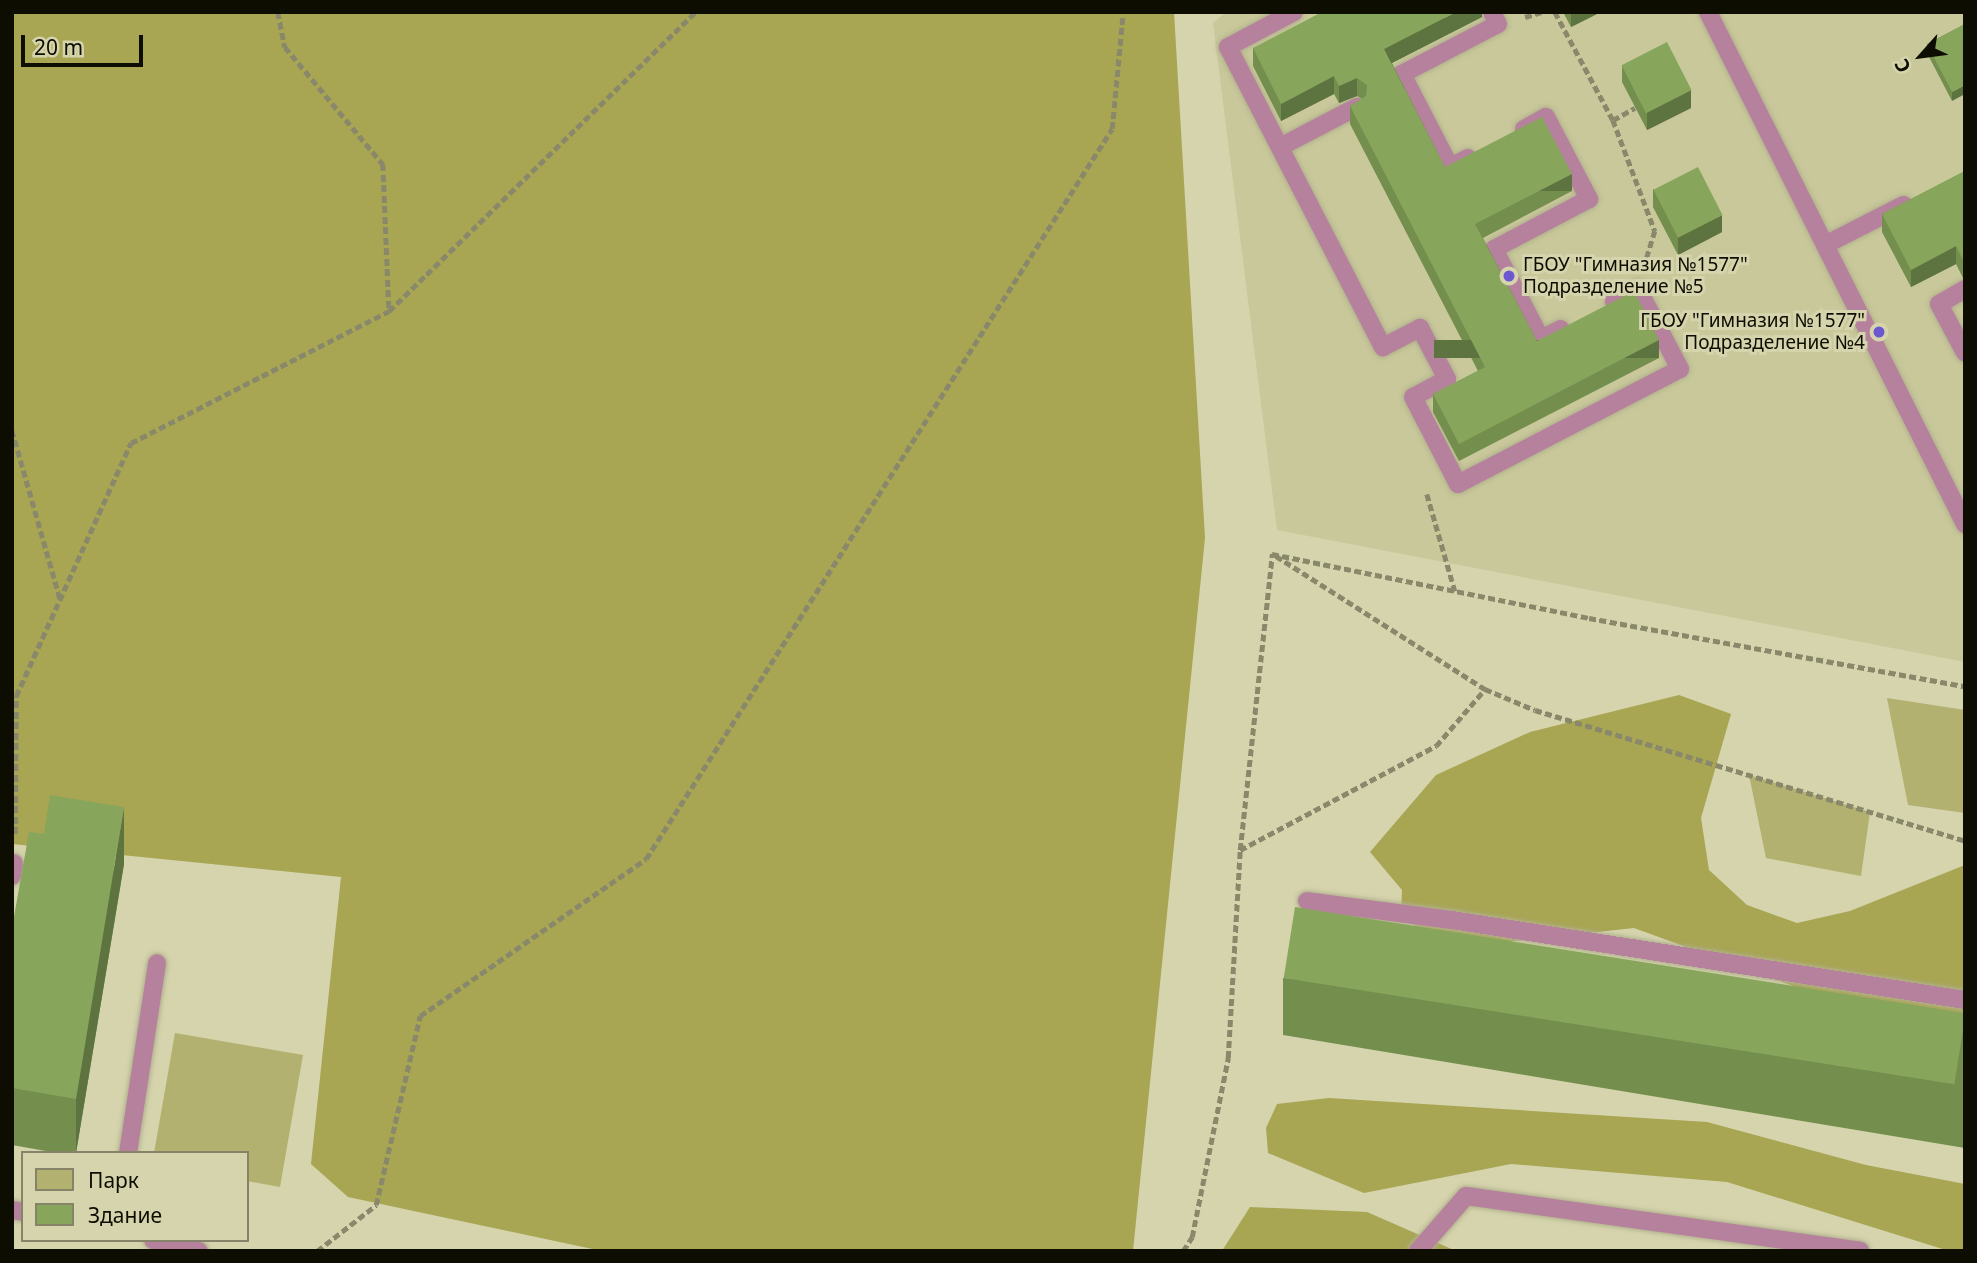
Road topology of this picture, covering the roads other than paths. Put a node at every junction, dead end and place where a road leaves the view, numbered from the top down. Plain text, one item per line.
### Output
1 (1294, 12) edge
2 (1492, 12) edge
3 (1708, 12) edge
4 (1357, 107) edge
5 (1510, 136) edge
6 (1280, 148) junction
7 (1486, 148) edge
8 (1918, 197) edge
9 (1825, 245) junction
10 (1965, 289) edge
11 (1602, 308) edge
12 (1577, 321) edge
13 (1965, 353) edge
14 (1965, 524) edge
15 (1307, 901) dead end
16 (157, 963) dead end
17 (1965, 1000) edge
18 (128, 1151) edge
19 (161, 1242) edge
20 (1806, 1246) edge
21 (199, 1251) edge
22 (1418, 1251) edge
23 (1860, 1251) edge

1 - 6 lane
2 - 7 lane
3 - 9 lane
4 - 6 lane
5 - 12 lane
6 - 11 lane
8 - 9 lane
9 - 14 lane
10 - 13 lane
15 - 17 lane
16 - 18 lane
19 - 21 lane
20 - 22 lane
20 - 23 lane

